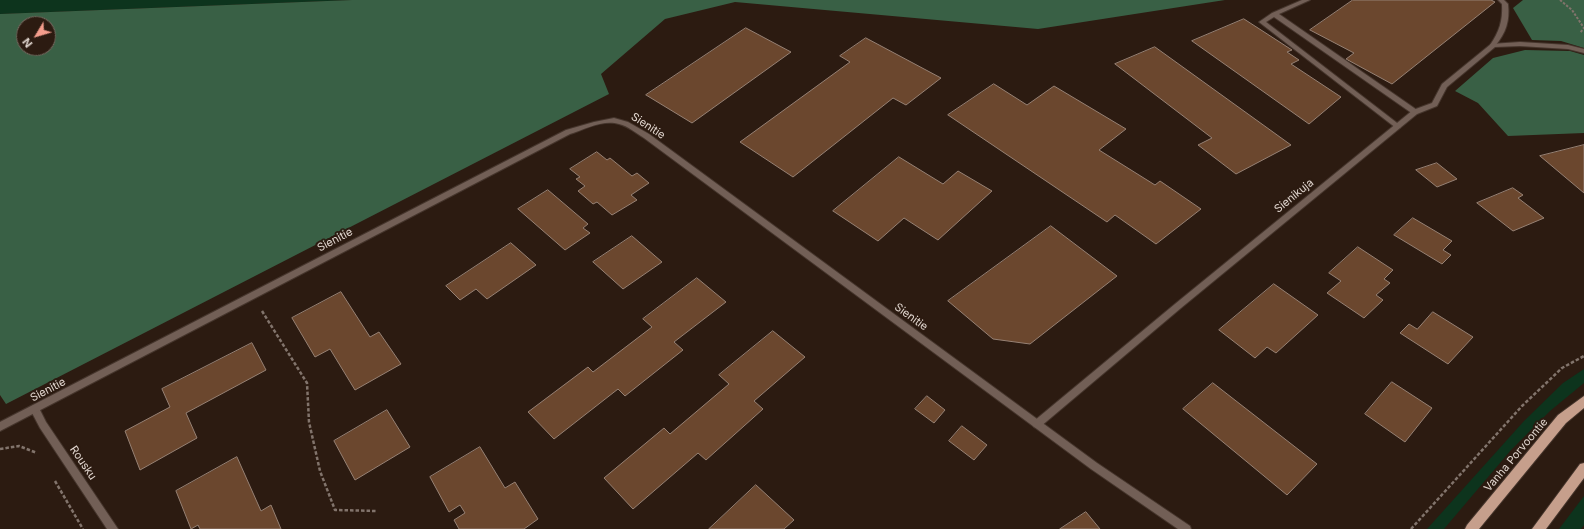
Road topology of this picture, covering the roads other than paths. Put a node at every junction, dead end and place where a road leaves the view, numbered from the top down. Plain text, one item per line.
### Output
1 (1307, 0) edge
2 (1501, 0) edge
3 (1274, 14) junction
4 (1493, 46) junction
5 (1584, 51) edge
6 (1415, 112) junction
7 (1398, 126) junction
8 (1584, 401) edge
9 (35, 409) junction
10 (1037, 424) junction
11 (0, 427) edge
12 (1584, 468) edge
13 (113, 529) edge
14 (1186, 529) edge
15 (1471, 529) edge
16 (1538, 529) edge

1 - 3 street
2 - 4 street
3 - 6 street
3 - 7 street
4 - 5 street
4 - 6 street, Sienikuja
6 - 7 street, Sienikuja
7 - 10 street, Sienikuja
8 - 15 main road, Vanha Porvoontie
9 - 10 street, Sienitie
9 - 11 street, Sienitie
9 - 13 street, Rousku
10 - 14 street, Sienitie
12 - 16 main road

